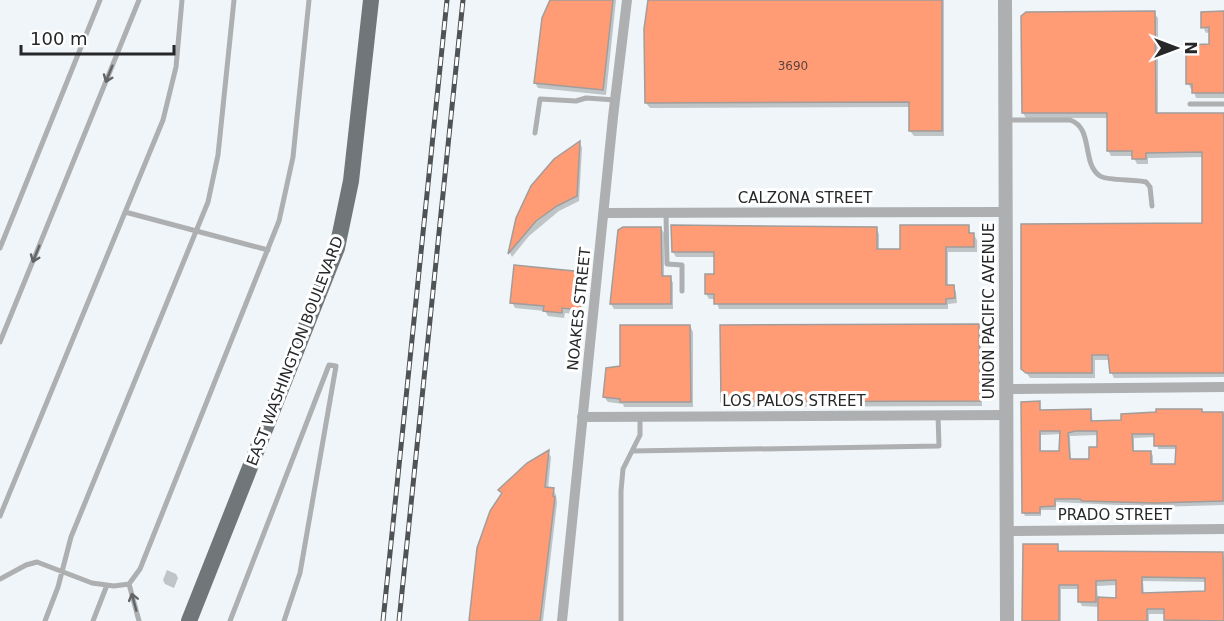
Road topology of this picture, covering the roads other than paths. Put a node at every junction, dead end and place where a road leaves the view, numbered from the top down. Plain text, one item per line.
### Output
1 (100, 0) edge
2 (139, 0) edge
3 (182, 0) edge
4 (234, 0) edge
5 (309, 0) edge
6 (371, 0) edge
7 (627, 0) edge
8 (1005, 0) edge
9 (616, 100) junction
10 (1190, 104) dead end
11 (1224, 104) edge
12 (1005, 120) junction
13 (535, 133) dead end
14 (1152, 206) dead end
15 (125, 212) junction
16 (604, 213) junction
17 (666, 213) junction
18 (1005, 213) junction
19 (196, 230) junction
20 (0, 248) edge
21 (268, 250) junction
22 (681, 291) dead end
23 (0, 342) edge
24 (1224, 387) edge
25 (1006, 389) junction
26 (938, 415) junction
27 (1006, 415) junction
28 (582, 417) junction
29 (640, 417) junction
30 (632, 450) junction
31 (0, 516) edge
32 (1224, 529) edge
33 (1007, 531) junction
34 (62, 571) junction
35 (0, 579) edge
36 (129, 584) junction
37 (107, 585) junction
38 (45, 621) edge
39 (93, 621) edge
40 (139, 621) edge
41 (189, 621) edge
42 (231, 621) edge
43 (284, 621) edge
44 (562, 621) edge
45 (621, 621) edge
46 (1007, 621) edge

1 - 20 lane
2 -> 23 lane
3 - 15 lane
4 - 19 lane
5 - 21 lane
6 - 41 main road, EAST WASHINGTON BOULEVARD
7 - 9 street, NOAKES STREET
8 - 12 street, UNION PACIFIC AVENUE
9 - 13 lane
9 - 16 street, NOAKES STREET
10 - 11 lane
12 - 14 lane
12 - 18 street, UNION PACIFIC AVENUE
15 - 19 lane
15 - 31 lane
16 - 17 street, CALZONA STREET
16 - 28 street, NOAKES STREET
17 - 18 street, CALZONA STREET
17 - 22 lane
18 - 25 street, UNION PACIFIC AVENUE
19 - 21 lane
19 - 34 lane
21 - 36 lane
24 - 25 street
25 - 27 street, UNION PACIFIC AVENUE
26 - 27 street, LOS PALOS STREET
26 - 29 street, LOS PALOS STREET
26 - 30 lane
27 - 33 street, UNION PACIFIC AVENUE
28 - 29 street, LOS PALOS STREET
28 - 44 street, NOAKES STREET
29 - 30 lane
30 - 45 lane
32 - 33 street, PRADO STREET
33 - 46 street, UNION PACIFIC AVENUE
34 - 35 lane
34 - 37 lane
34 - 38 lane
36 - 37 lane
40 -> 36 lane
37 - 39 lane
42 - 43 lane

